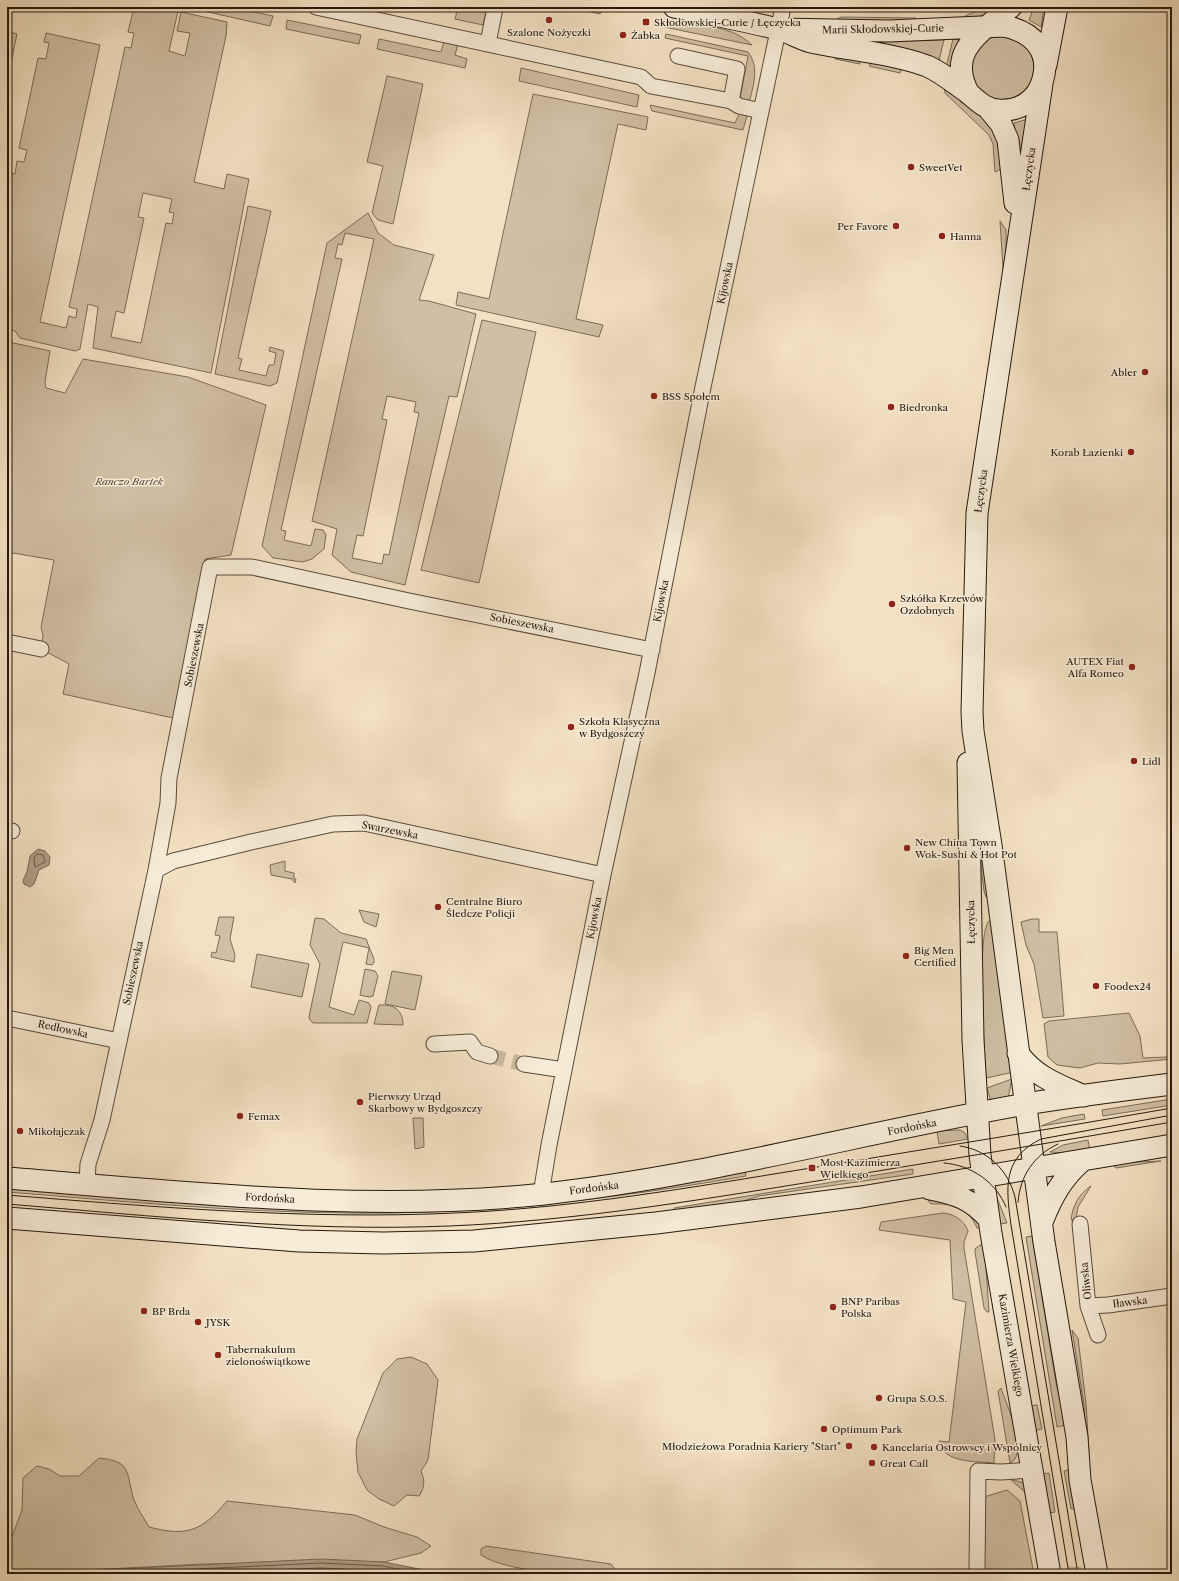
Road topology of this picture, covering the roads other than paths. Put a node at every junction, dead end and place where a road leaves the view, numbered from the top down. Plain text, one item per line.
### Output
1 (316, 7) edge
2 (674, 7) edge
3 (783, 7) edge
4 (1011, 7) edge
5 (1057, 7) edge
6 (495, 8) dead end
7 (987, 27) junction
8 (779, 29) junction
9 (488, 43) junction
10 (678, 56) dead end
11 (1043, 78) junction
12 (969, 94) junction
13 (731, 101) junction
14 (987, 107) junction
15 (761, 112) junction
16 (1020, 193) junction
17 (7, 642) edge
18 (41, 649) dead end
19 (652, 650) junction
20 (973, 731) junction
21 (156, 870) junction
22 (603, 875) junction
23 (7, 1018) edge
24 (118, 1041) junction
25 (434, 1044) dead end
26 (1018, 1053) junction
27 (490, 1056) tunnel mouth
28 (524, 1064) tunnel mouth
29 (564, 1070) junction
30 (1172, 1084) edge
31 (1085, 1096) junction
32 (1026, 1104) junction
33 (976, 1114) junction
34 (1172, 1145) edge
35 (1083, 1160) junction
36 (1034, 1168) junction
37 (982, 1177) junction
38 (7, 1178) edge
39 (87, 1184) junction
40 (921, 1187) junction
41 (541, 1194) junction
42 (7, 1218) edge
43 (989, 1219) junction
44 (1080, 1224) dead end
45 (1042, 1225) junction
46 (1172, 1296) edge
47 (1088, 1306) junction
48 (1098, 1335) dead end
49 (1032, 1470) junction
50 (980, 1574) edge
51 (1050, 1574) edge
52 (1097, 1574) edge

1 - 9 street
2 - 8 main road, Marii Skłodowskiej-Curie
3 - 8 street, Kijowska
4 - 7 main road
5 - 11 main road, Łęczycka
6 - 9 street
7 - 8 main road, Marii Skłodowskiej-Curie
7 - 11 main road
7 - 12 main road
8 - 12 main road, Marii Skłodowskiej-Curie
8 - 15 street, Kijowska
9 - 13 street
10 - 13 street
11 - 14 main road
11 - 16 main road, Łęczycka
12 - 14 main road
13 - 15 street
14 - 16 main road, Łęczycka
15 - 19 street, Kijowska
16 - 20 main road, Łęczycka
17 - 18 street
19 - 21 street, Sobieszewska
19 - 22 street, Kijowska
20 - 26 main road, Łęczycka
20 - 33 main road, Łęczycka
21 - 22 street, Swarzewska
21 - 24 street, Sobieszewska
22 - 29 street, Kijowska
23 - 24 street, Redłowska
24 - 39 street, Sobieszewska
25 - 27 street
26 - 31 main road
26 - 32 main road, Łęczycka
28 - 29 street
29 - 41 street, Kijowska
30 - 31 main road, Fordońska
31 - 32 main road, Fordońska
32 - 33 main road, Fordońska
32 - 36 main road
33 - 37 main road, Kazimierza Wielkiego
33 - 41 main road, Fordońska
34 - 35 main road
35 - 36 main road
35 - 45 main road
36 - 37 main road
36 - 45 main road
37 - 40 main road
37 - 43 main road, Kazimierza Wielkiego
38 - 39 main road, Fordońska
39 - 41 main road, Fordońska
40 - 42 main road
40 - 43 main road
43 - 49 main road, Kazimierza Wielkiego
44 - 47 street, Oliwska
45 - 52 main road
46 - 47 street, Iławska
47 - 48 street, Oliwska
49 - 50 street
49 - 51 main road, Kazimierza Wielkiego

